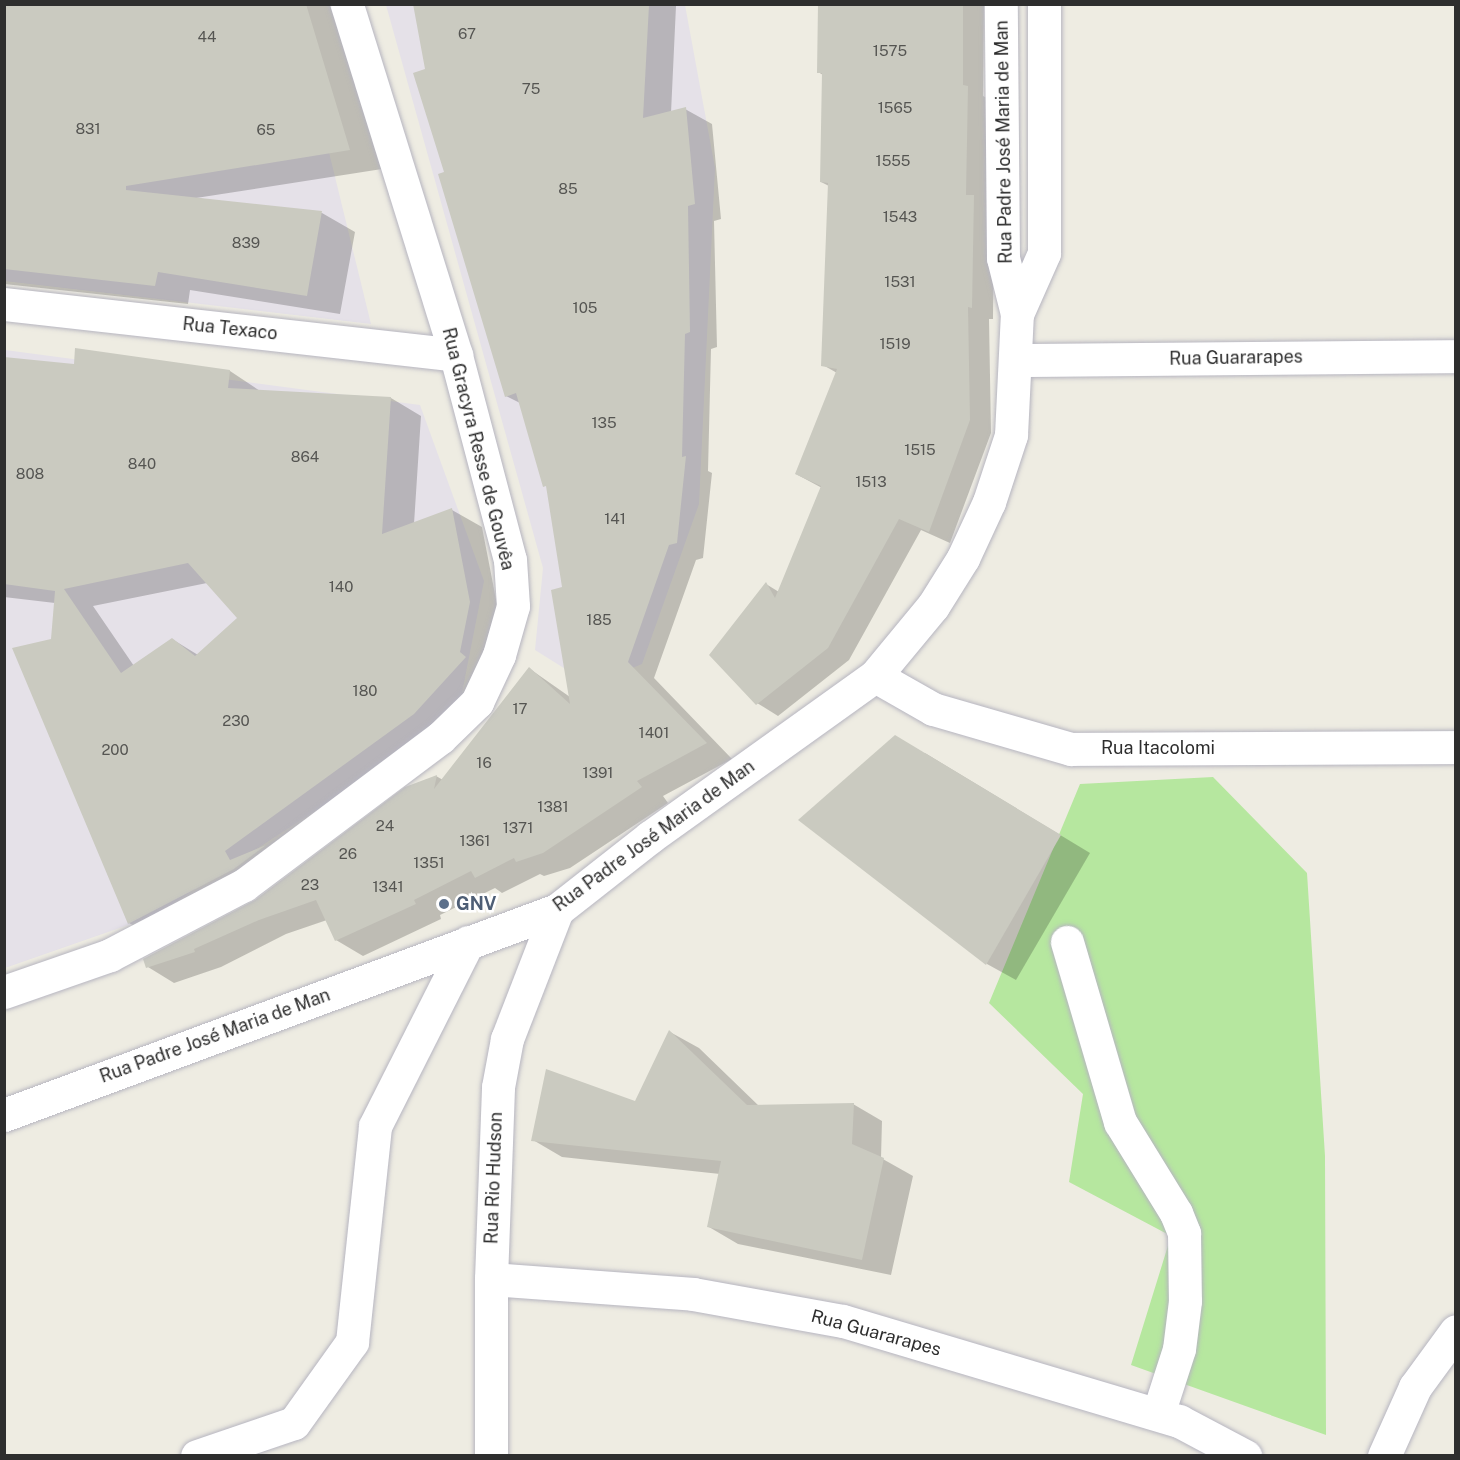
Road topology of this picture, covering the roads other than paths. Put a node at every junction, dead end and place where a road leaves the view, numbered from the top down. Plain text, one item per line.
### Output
1 (347, 4) edge
2 (1001, 4) edge
3 (1044, 4) edge
4 (4, 304) edge
5 (1017, 314) junction
6 (456, 355) junction
7 (1455, 356) edge
8 (1017, 360) junction
9 (875, 676) junction
10 (1455, 747) edge
11 (557, 910) junction
12 (468, 942) junction
13 (1067, 942) dead end
14 (4, 992) edge
15 (4, 1115) edge
16 (491, 1279) junction
17 (1455, 1331) edge
18 (1158, 1414) junction
19 (205, 1452) edge
20 (491, 1455) edge
21 (1245, 1455) edge
22 (1384, 1455) edge

1 - 6 street, Rua Gracyra Resse de Gouvêa
2 - 5 street, Rua Padre José Maria de Man
3 - 5 street, Rua Padre José Maria de Man
4 - 6 street, Rua Texaco
5 - 8 street, Rua Padre José Maria de Man
6 - 14 street, Rua Gracyra Resse de Gouvêa
7 - 8 street, Rua Guararapes
8 - 9 street, Rua Padre José Maria de Man
9 - 10 street, Rua Itacolomi
9 - 11 street, Rua Padre José Maria de Man
11 - 12 street, Rua Padre José Maria de Man
11 - 16 street, Rua Rio Hudson
12 - 15 street, Rua Padre José Maria de Man
12 - 19 street
13 - 18 street
16 - 18 street, Rua Guararapes
16 - 20 street, Rua Rio Hudson
17 - 22 street
18 - 21 street, Rua Guararapes

